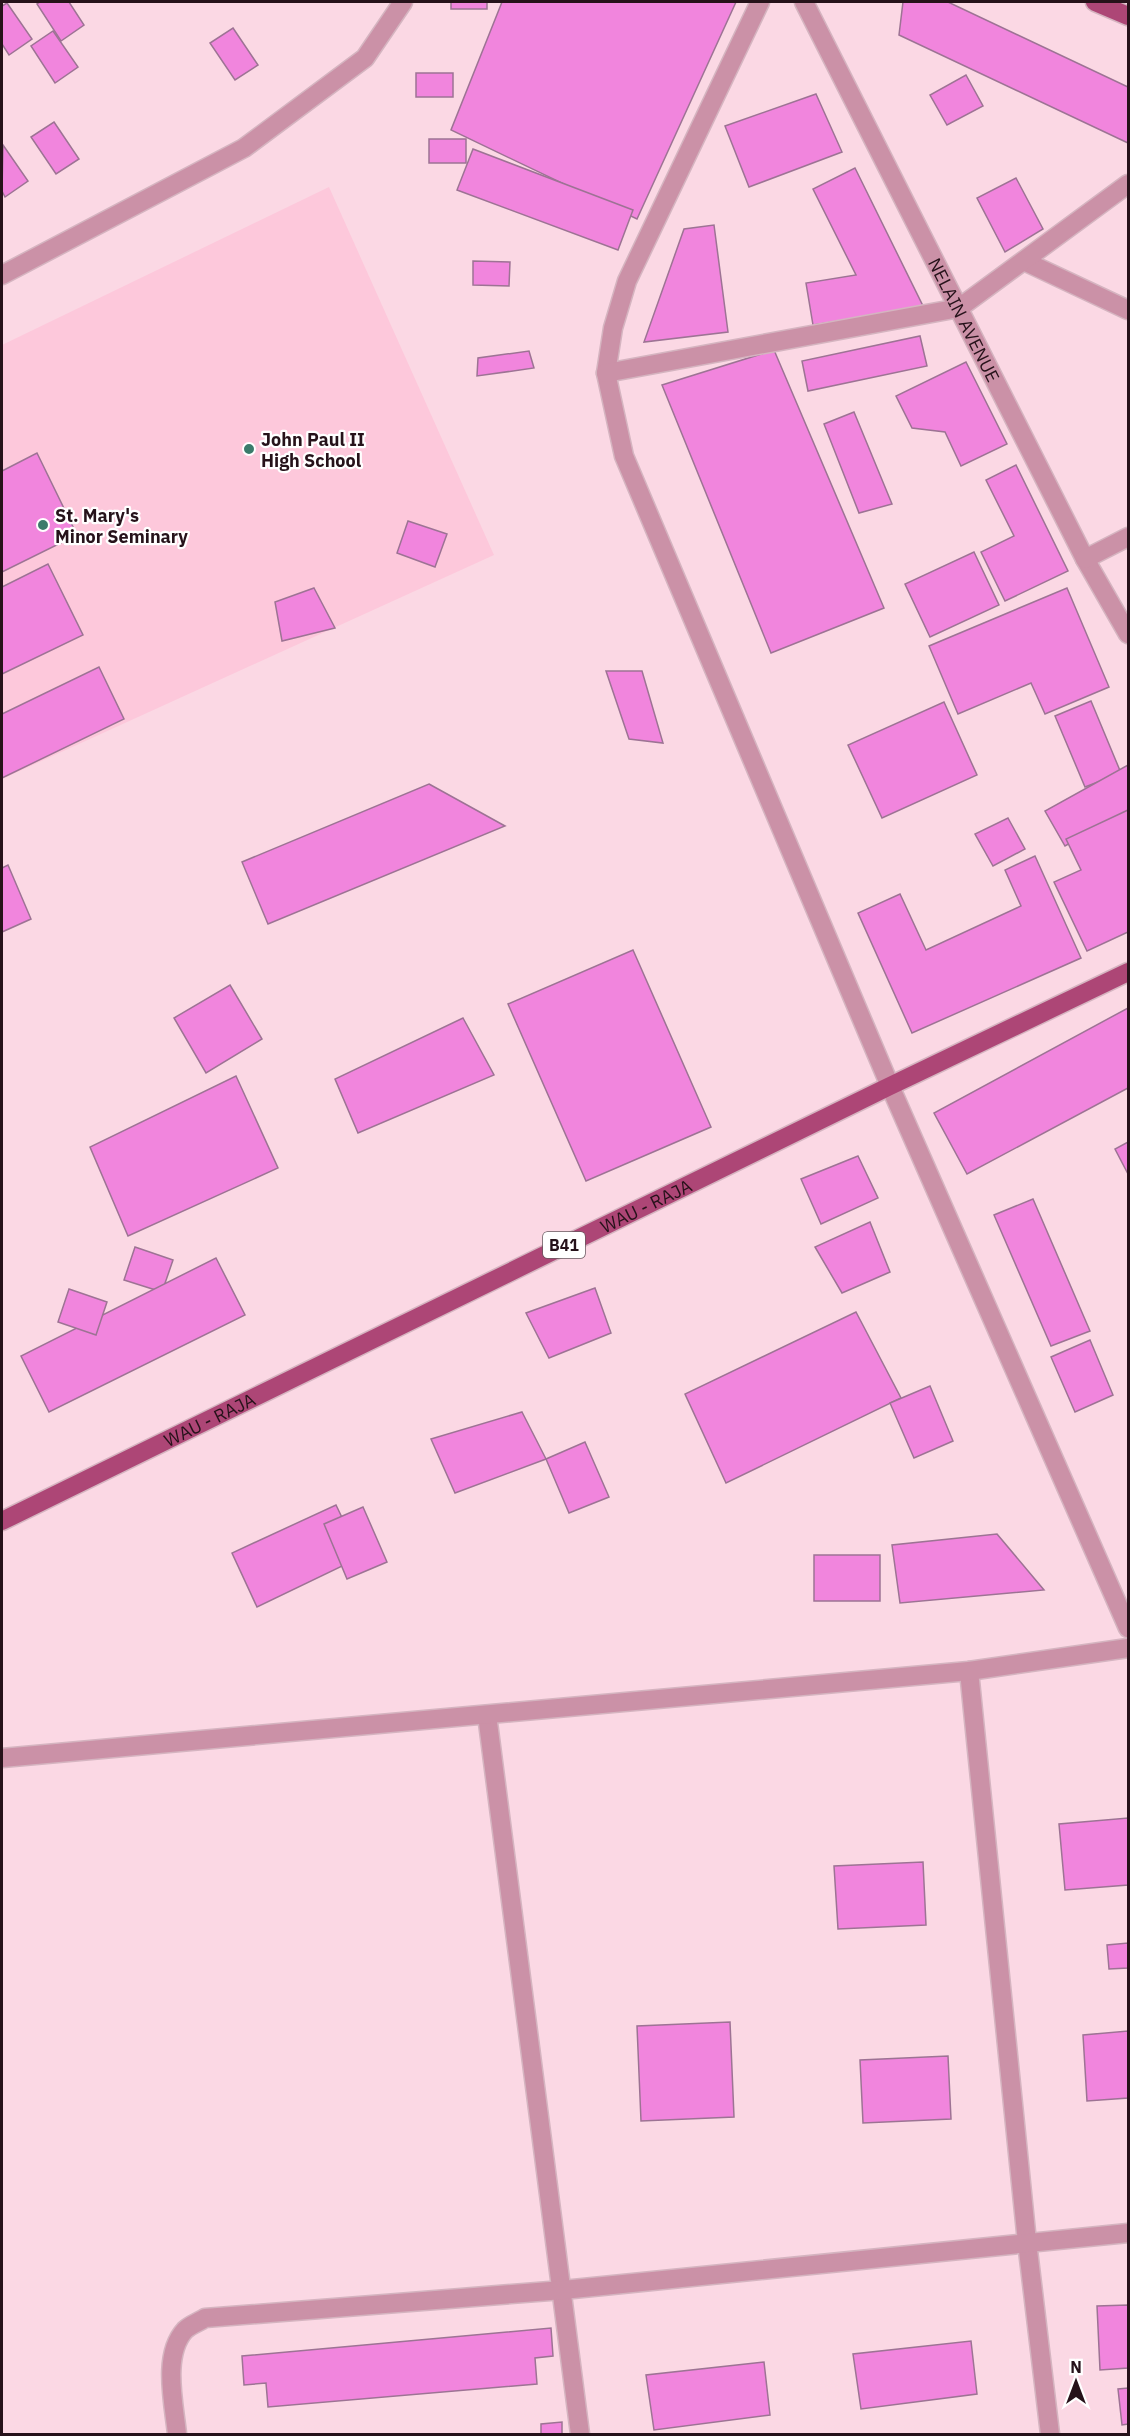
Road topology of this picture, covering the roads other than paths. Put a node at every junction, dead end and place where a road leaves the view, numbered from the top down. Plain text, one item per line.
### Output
1 (403, 2) edge
2 (760, 2) edge
3 (804, 2) edge
4 (1095, 2) edge
5 (1128, 16) edge
6 (1128, 184) edge
7 (1024, 261) junction
8 (2, 275) edge
9 (959, 308) junction
10 (1128, 310) edge
11 (606, 373) junction
12 (1128, 537) edge
13 (1085, 559) junction
14 (1128, 634) edge
15 (1128, 972) edge
16 (890, 1086) junction
17 (2, 1521) edge
18 (1128, 1628) edge
19 (1128, 1648) edge
20 (969, 1671) junction
21 (487, 1715) junction
22 (2, 1758) edge
23 (1128, 2233) edge
24 (1027, 2242) junction
25 (563, 2290) junction
26 (177, 2434) edge
27 (580, 2434) edge
28 (1050, 2434) edge

1 - 8 street
2 - 11 street
3 - 9 street, NELAIN AVENUE
4 - 5 main road
6 - 7 street
7 - 9 street
7 - 10 street
9 - 11 street
9 - 13 street, NELAIN AVENUE
11 - 16 street
12 - 13 street
13 - 14 street, NELAIN AVENUE
15 - 16 main road, WAU - RAJA / B41
16 - 17 main road, WAU - RAJA / B41
16 - 18 street
19 - 20 street
20 - 21 street
20 - 24 street
21 - 22 street
21 - 25 street
23 - 24 street
24 - 25 street
24 - 28 street
25 - 26 street
25 - 27 street

